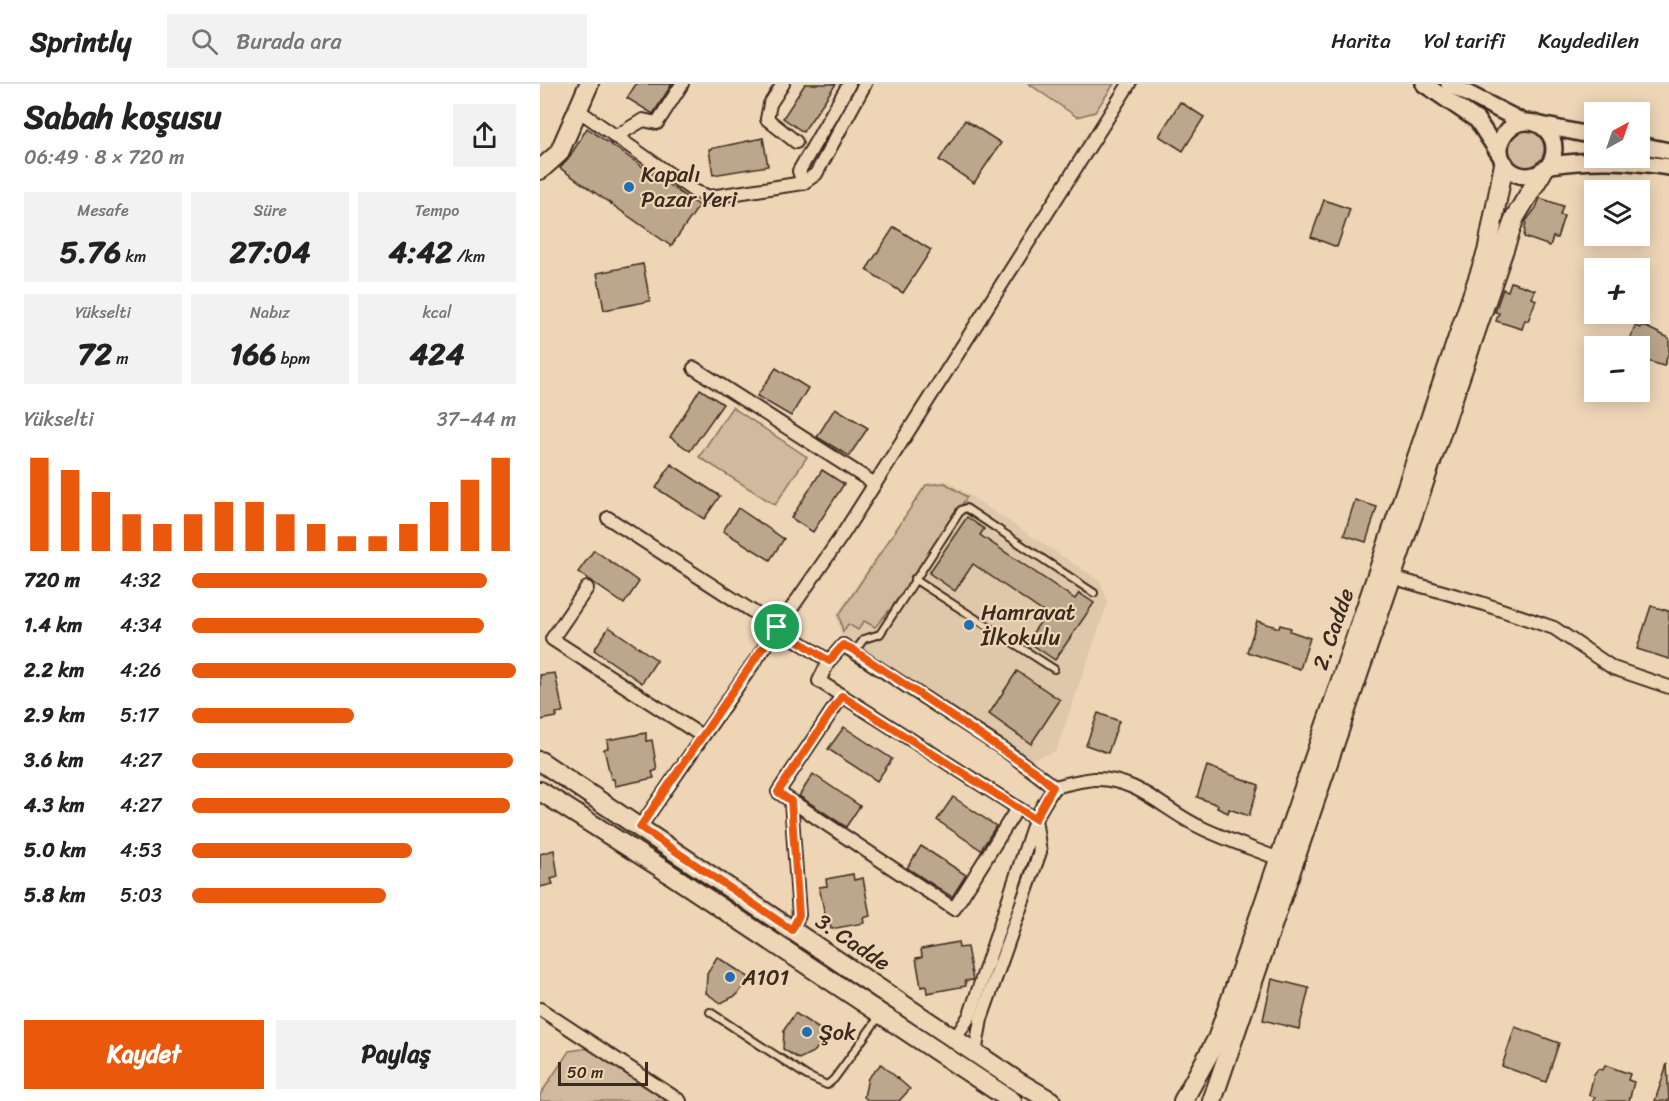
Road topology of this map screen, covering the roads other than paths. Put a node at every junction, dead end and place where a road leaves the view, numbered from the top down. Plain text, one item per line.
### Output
1 (589, 84) edge
2 (682, 84) edge
3 (783, 84) edge
4 (849, 84) edge
5 (865, 84) edge
6 (1129, 84) edge
7 (1424, 84) edge
8 (1449, 84) edge
9 (578, 110) junction
10 (1523, 122) junction
11 (1541, 125) junction
12 (1584, 134) edge
13 (615, 137) junction
14 (796, 142) dead end
15 (1650, 147) edge
16 (1669, 151) edge
17 (1502, 159) junction
18 (1669, 167) edge
19 (1546, 168) junction
20 (540, 170) edge
21 (803, 183) junction
22 (694, 369) dead end
23 (875, 484) junction
24 (608, 518) dead end
25 (1391, 577) junction
26 (914, 579) junction
27 (587, 588) dead end
28 (1094, 593) dead end
29 (777, 627) junction
30 (855, 651) junction
31 (829, 661) junction
32 (1054, 669) dead end
33 (1669, 687) edge
34 (842, 696) junction
35 (702, 736) junction
36 (540, 761) edge
37 (1053, 787) junction
38 (540, 791) edge
39 (791, 801) junction
40 (1013, 815) dead end
41 (1035, 819) junction
42 (640, 827) junction
43 (1279, 859) junction
44 (792, 930) junction
45 (540, 1010) edge
46 (710, 1012) dead end
47 (880, 1013) junction
48 (954, 1039) junction
49 (975, 1053) junction
50 (680, 1101) edge
51 (1012, 1101) edge
52 (1051, 1101) edge
53 (1183, 1101) edge
54 (1212, 1101) edge

1 - 9 main road
2 - 13 street
3 - 14 street
4 - 21 street
5 - 21 street
6 - 23 street
7 - 17 street
8 - 10 street
9 - 13 street
9 - 20 main road
10 - 11 street
10 - 17 street
11 - 12 street
11 - 19 street
13 - 21 street
15 - 16 street
17 - 19 street
17 - 43 main road, 2. Cadde
18 - 19 street
19 - 25 main road, 2. Cadde
22 - 23 street
23 - 29 street
24 - 29 street
25 - 33 street
25 - 54 main road, 2. Cadde
26 - 28 lane
26 - 30 lane
26 - 32 lane
27 - 35 street
29 - 31 street
29 - 35 street
30 - 31 street
30 - 37 street
31 - 34 street
34 - 39 street
34 - 41 street
35 - 42 street
36 - 42 main road, 3. Cadde
37 - 41 street
37 - 43 street
38 - 47 main road, 3. Cadde
39 - 40 street
39 - 44 street
41 - 48 street
41 - 49 street
42 - 44 main road, 3. Cadde
43 - 53 main road, 2. Cadde
44 - 48 main road, 3. Cadde
45 - 50 street
46 - 47 lane
47 - 51 main road, 3. Cadde
48 - 49 main road, 3. Cadde
49 - 52 main road, 3. Cadde

